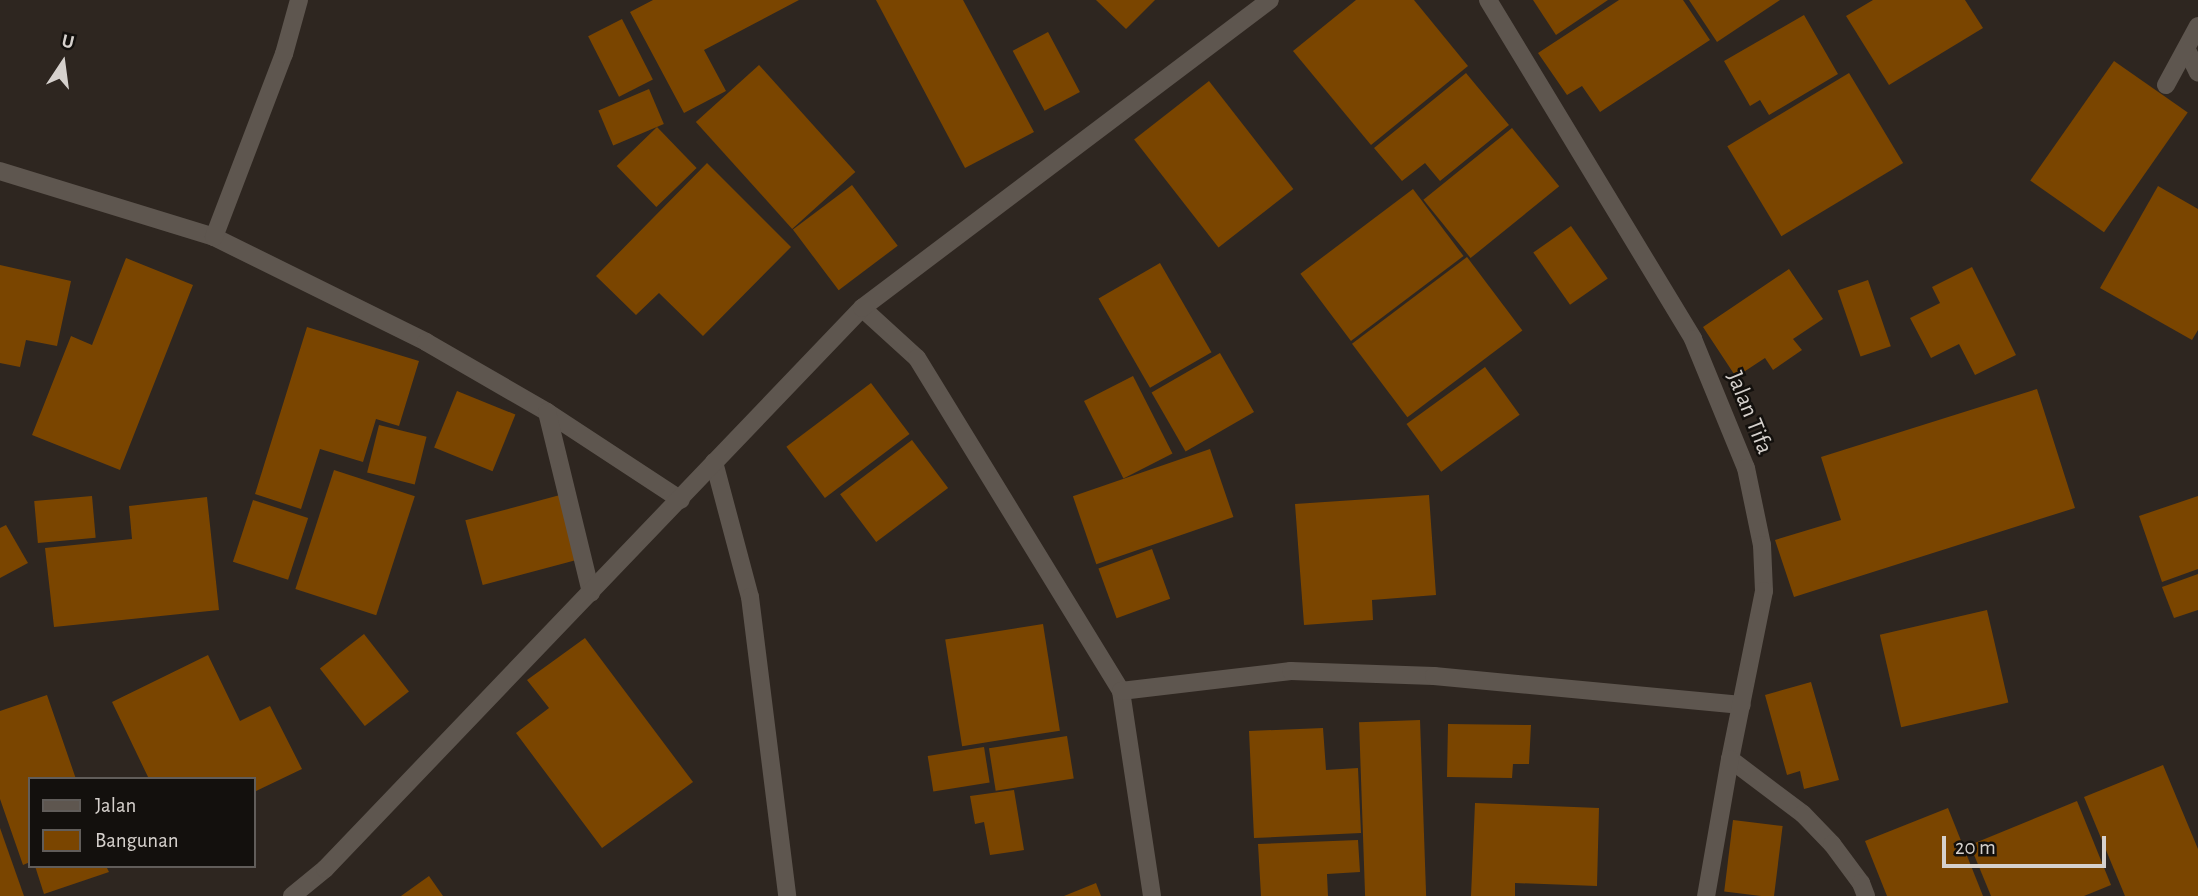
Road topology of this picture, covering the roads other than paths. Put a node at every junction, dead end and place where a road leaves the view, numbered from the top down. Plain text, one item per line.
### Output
1 (299, 0) edge
2 (1270, 0) edge
3 (1488, 0) edge
4 (2198, 26) edge
5 (2187, 50) junction
6 (2198, 73) edge
7 (2166, 85) dead end
8 (0, 171) edge
9 (214, 237) junction
10 (862, 308) junction
11 (547, 411) junction
12 (714, 462) junction
13 (681, 500) junction
14 (591, 593) junction
15 (1121, 691) junction
16 (1742, 705) junction
17 (1730, 759) junction
18 (292, 896) edge
19 (787, 896) edge
20 (1152, 896) edge
21 (1706, 896) edge
22 (1866, 896) edge

1 - 9 street
2 - 10 street
3 - 16 street, Jalan Tifa
4 - 5 street
5 - 6 street
5 - 7 street
8 - 9 street
9 - 11 street
10 - 12 street
10 - 15 street
11 - 13 street
11 - 14 street
12 - 13 street
12 - 19 street
13 - 14 street
14 - 18 street
15 - 16 street
15 - 20 street
16 - 17 street, Jalan Tifa
17 - 21 street, Jalan Tifa
17 - 22 street

